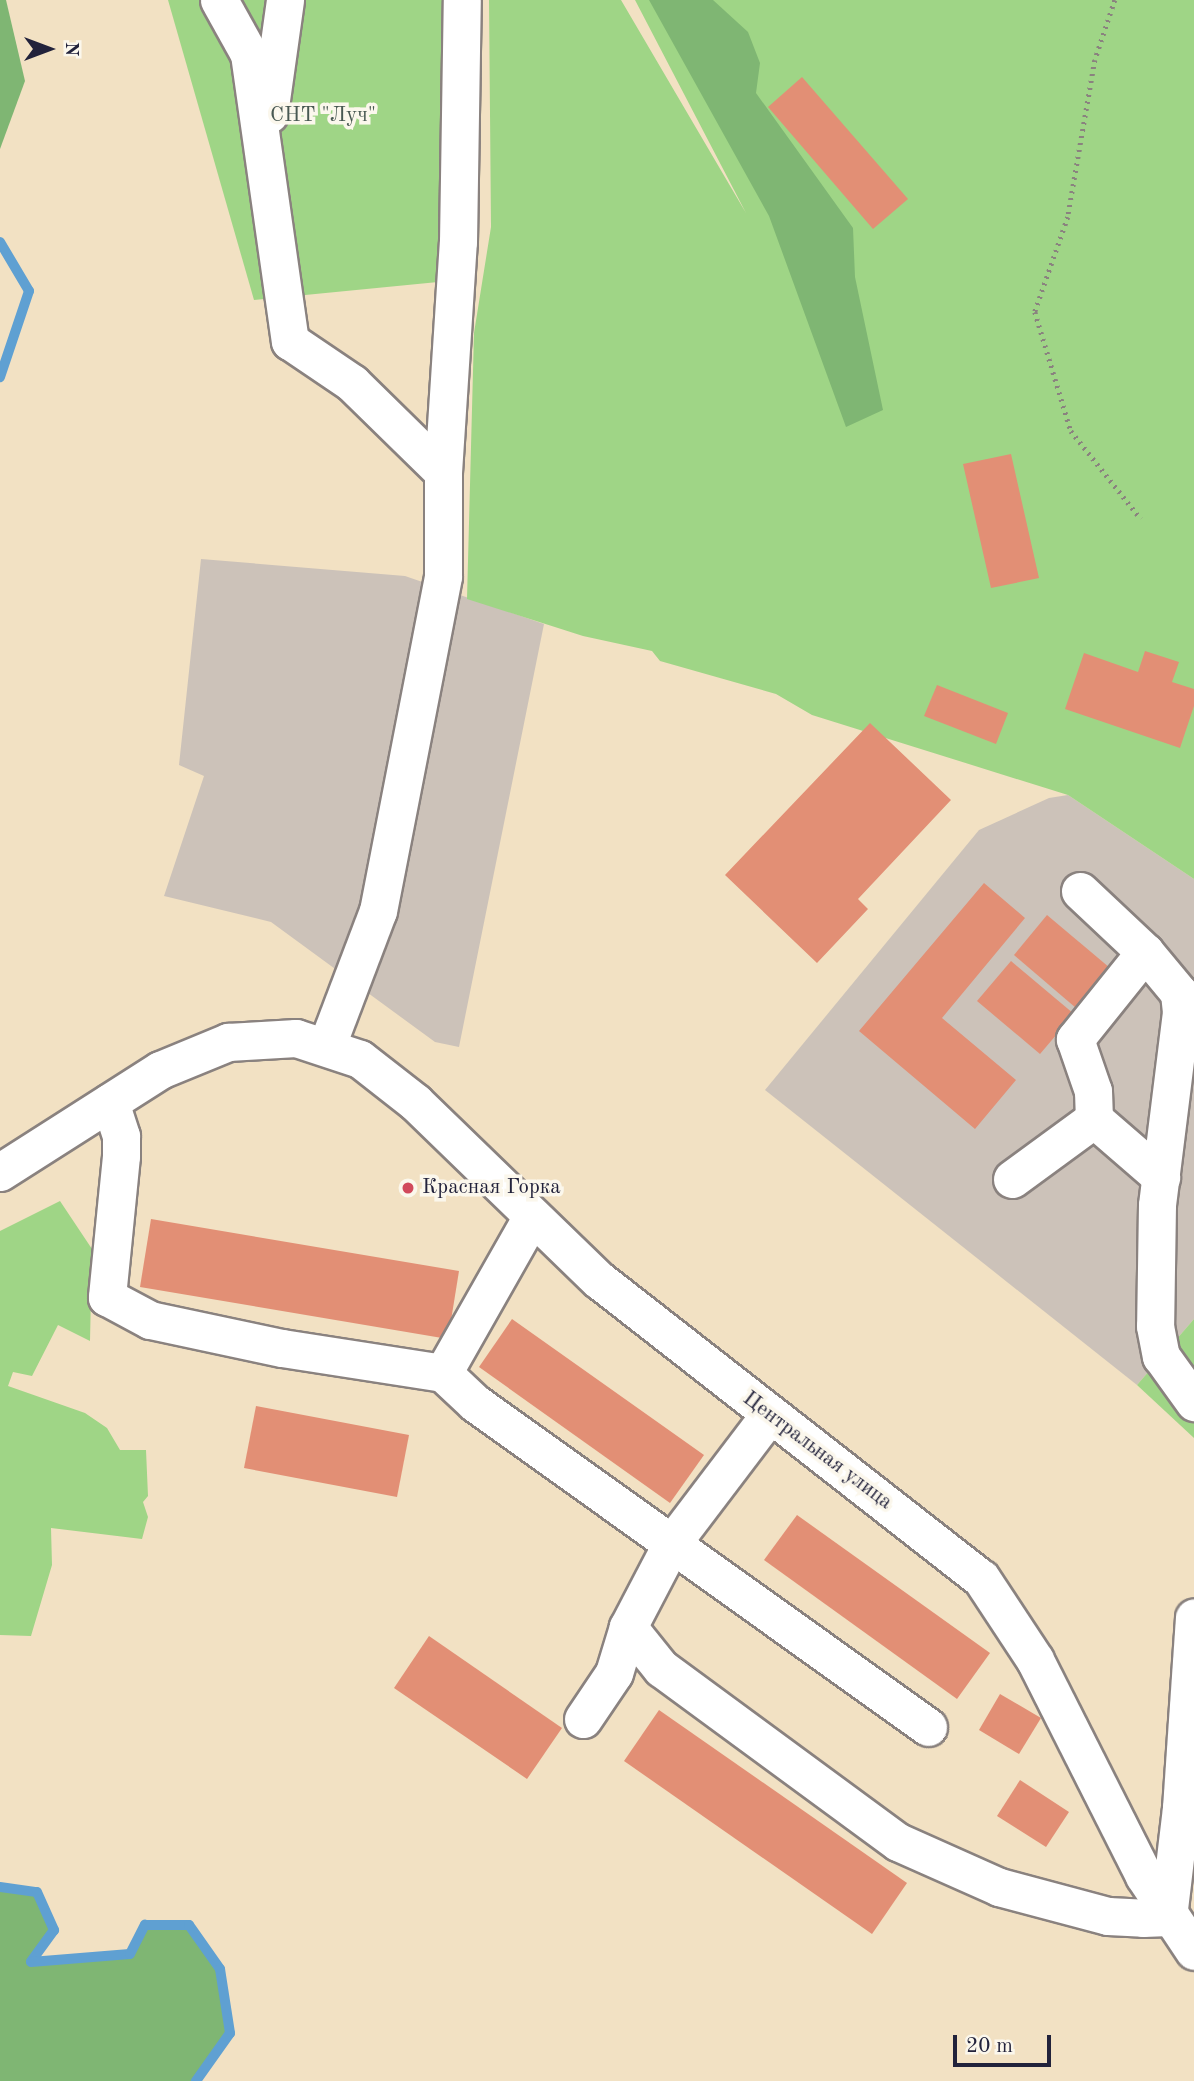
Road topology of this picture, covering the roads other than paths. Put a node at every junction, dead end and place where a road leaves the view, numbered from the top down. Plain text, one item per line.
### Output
1 (219, 0) edge
2 (285, 0) edge
3 (463, 0) edge
4 (264, 149) junction
5 (443, 472) junction
6 (1080, 891) dead end
7 (1146, 952) junction
8 (327, 1045) junction
9 (110, 1102) junction
10 (1094, 1119) junction
11 (0, 1172) edge
12 (1161, 1177) junction
13 (1012, 1179) dead end
14 (531, 1218) junction
15 (443, 1373) junction
16 (1194, 1402) edge
17 (769, 1415) junction
18 (672, 1543) junction
19 (1194, 1617) edge
20 (628, 1627) junction
21 (583, 1719) dead end
22 (928, 1727) dead end
23 (1168, 1917) junction
24 (1194, 1951) edge

1 - 4 street
2 - 4 street
3 - 5 street
4 - 5 street
5 - 8 street
6 - 7 street
7 - 10 street
7 - 12 street
8 - 9 street, Центральная улица
8 - 14 street, Центральная улица
9 - 11 street, Центральная улица
9 - 15 street
10 - 12 street
10 - 13 street
12 - 16 street
14 - 15 street
14 - 17 street, Центральная улица
15 - 18 street
17 - 18 street
17 - 23 street, Центральная улица
18 - 20 street
18 - 22 street
19 - 23 street
20 - 21 street
20 - 23 street
23 - 24 street, Центральная улица

